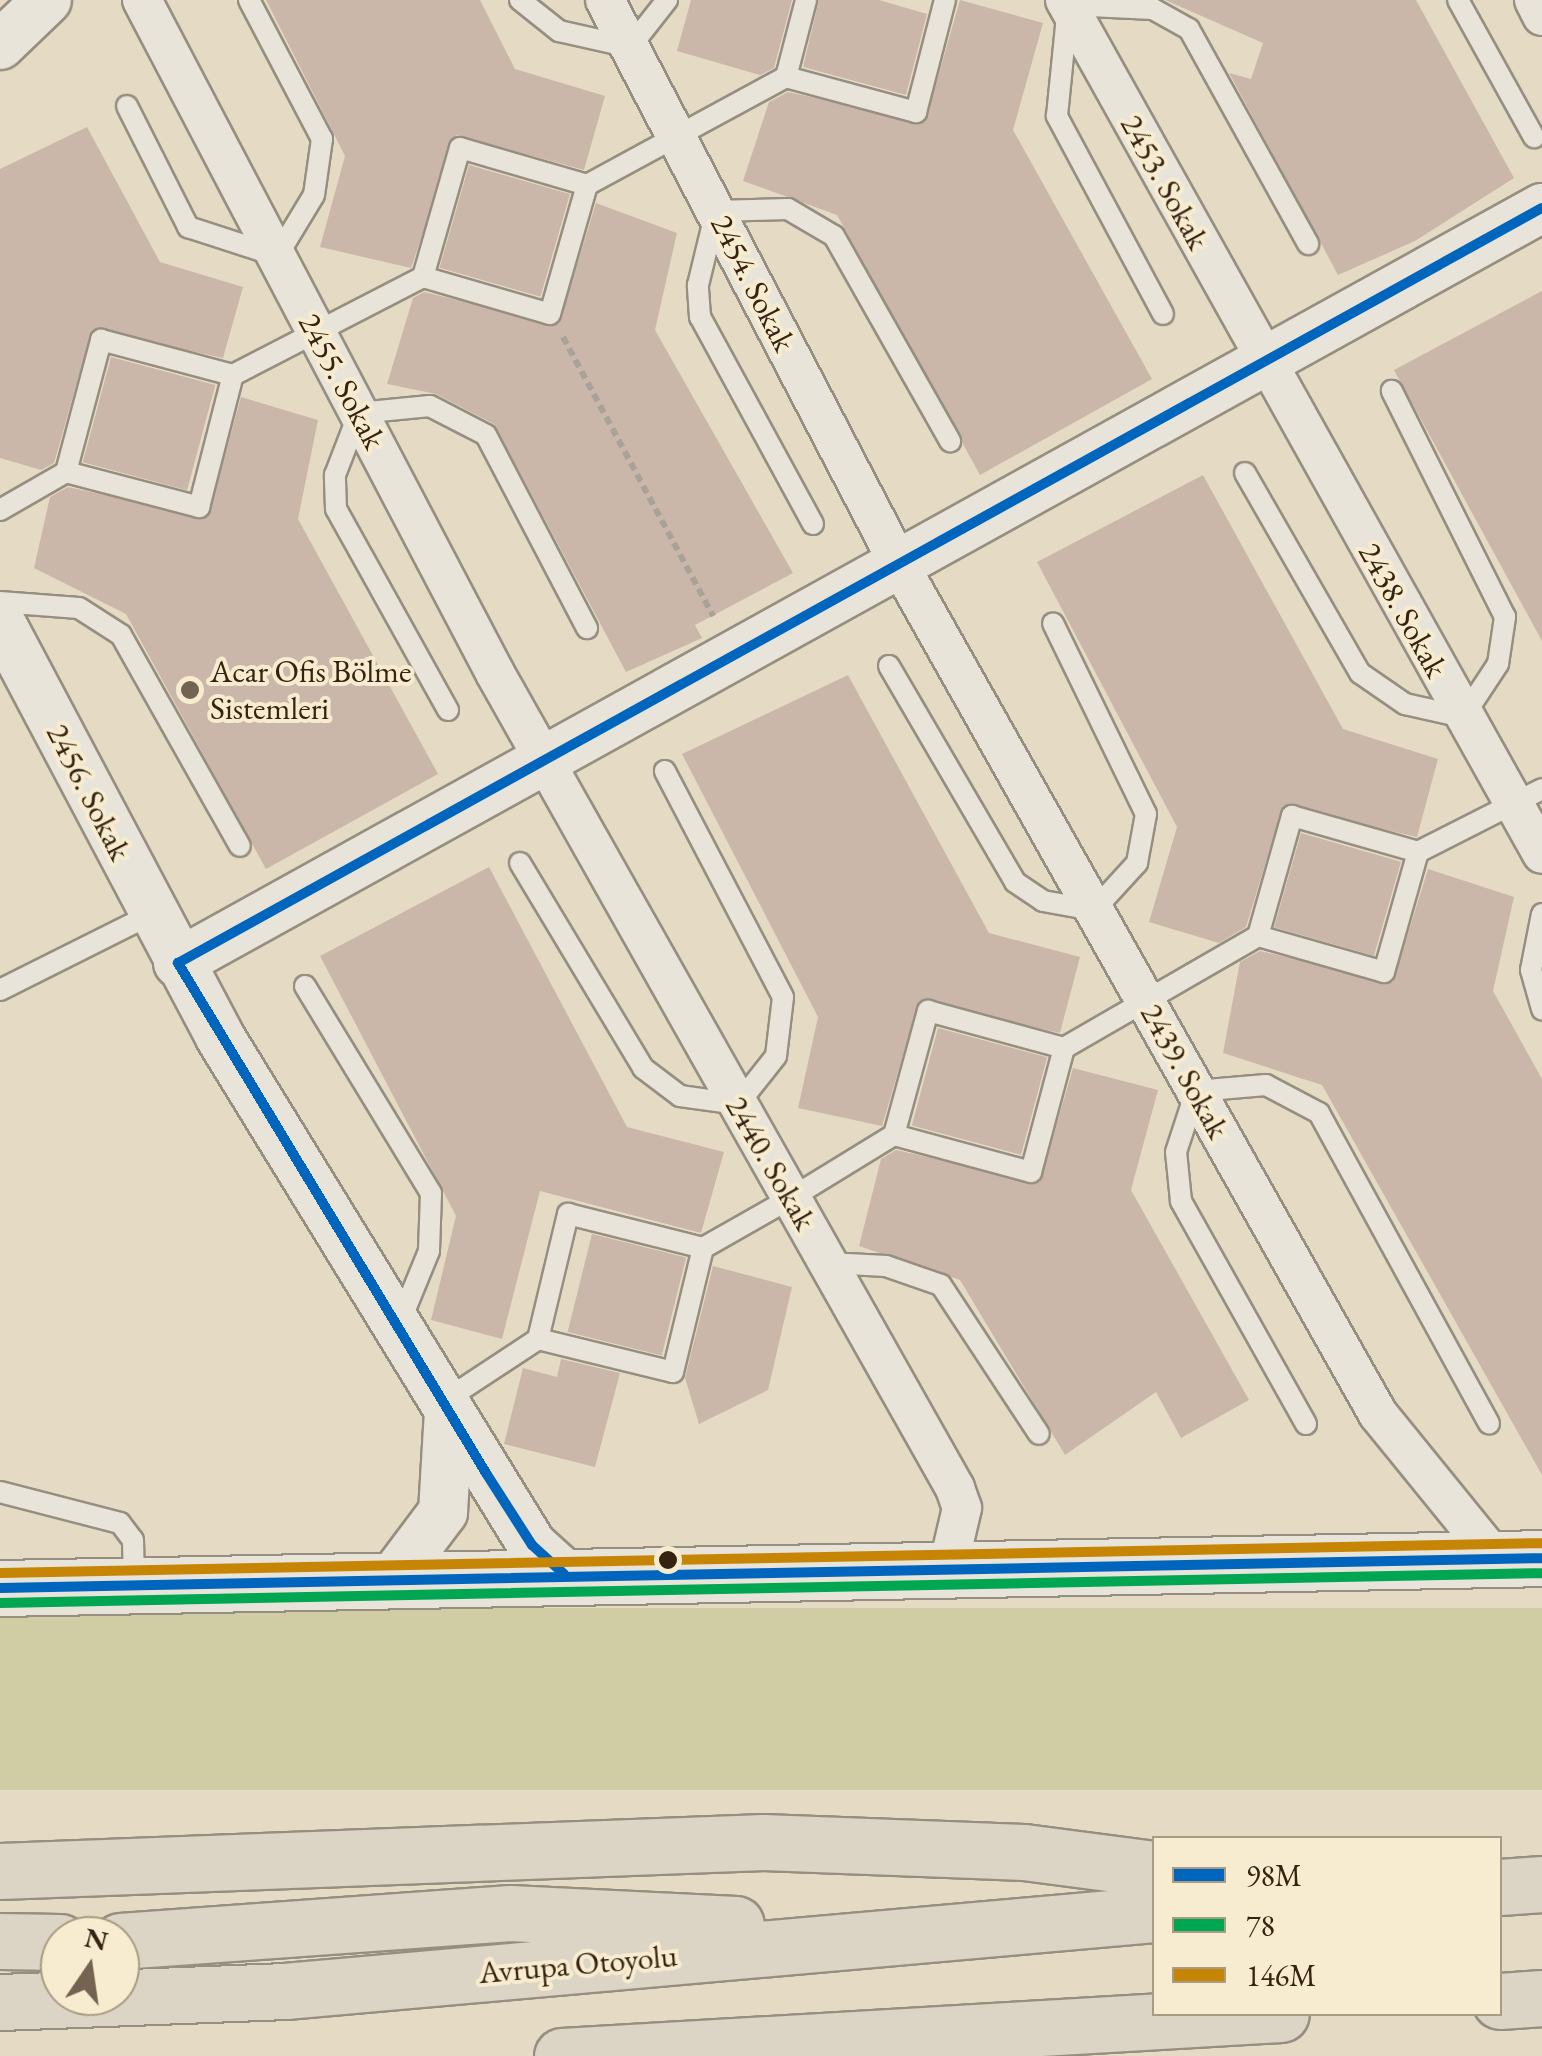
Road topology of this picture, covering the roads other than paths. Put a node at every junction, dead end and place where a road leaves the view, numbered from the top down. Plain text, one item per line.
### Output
1 (47, 0) edge
2 (142, 0) edge
3 (249, 0) edge
4 (520, 0) edge
5 (605, 0) edge
6 (667, 0) edge
7 (806, 0) edge
8 (946, 0) edge
9 (1458, 0) edge
10 (1534, 0) edge
11 (1067, 2) edge
12 (1542, 16) edge
13 (0, 45) edge
14 (630, 47) junction
15 (786, 77) junction
16 (126, 106) dead end
17 (1534, 137) dead end
18 (678, 139) junction
19 (587, 185) junction
20 (1542, 208) edge
21 (716, 211) junction
22 (1308, 244) dead end
23 (276, 256) junction
24 (423, 278) junction
25 (1163, 314) dead end
26 (318, 334) junction
27 (1265, 364) junction
28 (234, 374) junction
29 (1392, 390) dead end
30 (359, 413) junction
31 (950, 441) dead end
32 (66, 472) junction
33 (1245, 474) dead end
34 (0, 510) edge
35 (813, 524) dead end
36 (900, 566) junction
37 (0, 602) edge
38 (0, 621) edge
39 (1054, 622) dead end
40 (588, 628) dead end
41 (889, 666) dead end
42 (448, 710) dead end
43 (1464, 717) junction
44 (545, 761) junction
45 (665, 770) dead end
46 (1528, 798) edge
47 (240, 846) dead end
48 (1418, 852) junction
49 (1542, 854) edge
50 (520, 863) dead end
51 (1094, 910) junction
52 (152, 914) junction
53 (1542, 914) edge
54 (1258, 936) junction
55 (178, 962) junction
56 (305, 986) dead end
57 (0, 990) edge
58 (1144, 999) junction
59 (1542, 1009) edge
60 (1064, 1048) junction
61 (1196, 1090) junction
62 (738, 1104) junction
63 (894, 1135) junction
64 (792, 1198) junction
65 (703, 1248) junction
66 (828, 1262) junction
67 (398, 1326) junction
68 (538, 1339) junction
69 (446, 1405) junction
70 (1306, 1424) dead end
71 (1489, 1424) dead end
72 (1039, 1434) dead end
73 (0, 1492) edge
74 (1519, 1558) edge
75 (947, 1572) junction
76 (564, 1574) junction
77 (392, 1580) junction
78 (134, 1585) junction
79 (0, 1588) edge
80 (1152, 1868) edge
81 (0, 1871) edge
82 (1542, 1884) edge
83 (1502, 1887) edge
84 (1152, 1914) edge
85 (140, 1939) edge
86 (0, 1941) edge
87 (843, 1941) junction
88 (40, 1942) edge
89 (1542, 1998) edge
90 (1502, 2001) edge
91 (0, 2002) edge
92 (1244, 2016) edge
93 (1098, 2024) junction
94 (562, 2056) edge
95 (915, 2056) edge

1 - 13 street
2 - 23 street, 2455. Sokak
3 - 23 lane
4 - 14 lane
5 - 14 street, 2454. Sokak
6 - 14 lane
7 - 15 lane
8 - 15 lane
9 - 17 lane
10 - 12 street
11 - 22 lane
11 - 25 lane
11 - 27 street, 2453. Sokak
14 - 18 street, 2454. Sokak
15 - 18 lane
16 - 23 lane
18 - 19 lane
18 - 21 street, 2454. Sokak
19 - 24 lane
19 - 24 lane
20 - 27 street
21 - 31 lane
21 - 35 lane
21 - 36 street, 2454. Sokak
23 - 26 street, 2455. Sokak
24 - 26 lane
26 - 28 lane
26 - 30 street, 2455. Sokak
27 - 36 street
27 - 43 street, 2438. Sokak
28 - 32 lane
28 - 32 lane
29 - 43 lane
30 - 40 lane
30 - 42 lane
30 - 44 street, 2455. Sokak
32 - 34 lane
33 - 43 lane
36 - 44 street
36 - 51 street, 2439. Sokak
37 - 47 lane
38 - 52 street, 2456. Sokak
39 - 51 lane
41 - 51 lane
43 - 46 street, 2438. Sokak
44 - 55 street
44 - 62 street, 2440. Sokak
45 - 62 lane
46 - 48 lane
46 - 49 street, 2438. Sokak
48 - 54 lane
48 - 54 lane
50 - 62 lane
51 - 58 street, 2439. Sokak
52 - 55 street, 2456. Sokak
52 - 57 lane
53 - 59 lane
54 - 58 lane
55 - 67 street, 2456. Sokak
56 - 67 lane
58 - 60 lane
58 - 61 street, 2439. Sokak
60 - 63 lane
60 - 63 lane
61 - 70 lane
61 - 71 lane
61 - 74 street, 2439. Sokak
62 - 64 street, 2440. Sokak
63 - 64 lane
64 - 65 lane
64 - 66 street, 2440. Sokak
65 - 68 lane
65 - 68 lane
66 - 72 lane
66 - 75 street, 2440. Sokak
67 - 69 street, 2456. Sokak
68 - 69 lane
69 - 76 street, 2456. Sokak
69 - 77 street
73 - 78 lane
74 - 75 main road
75 - 76 main road
76 - 77 main road
77 - 78 main road
78 - 79 main road
80 - 81 highway
82 - 83 highway
84 - 87 highway, Avrupa Otoyolu
85 - 87 highway
86 - 88 highway
87 - 91 highway, Avrupa Otoyolu
89 - 90 highway
92 - 93 highway
93 - 94 highway
93 - 95 highway

